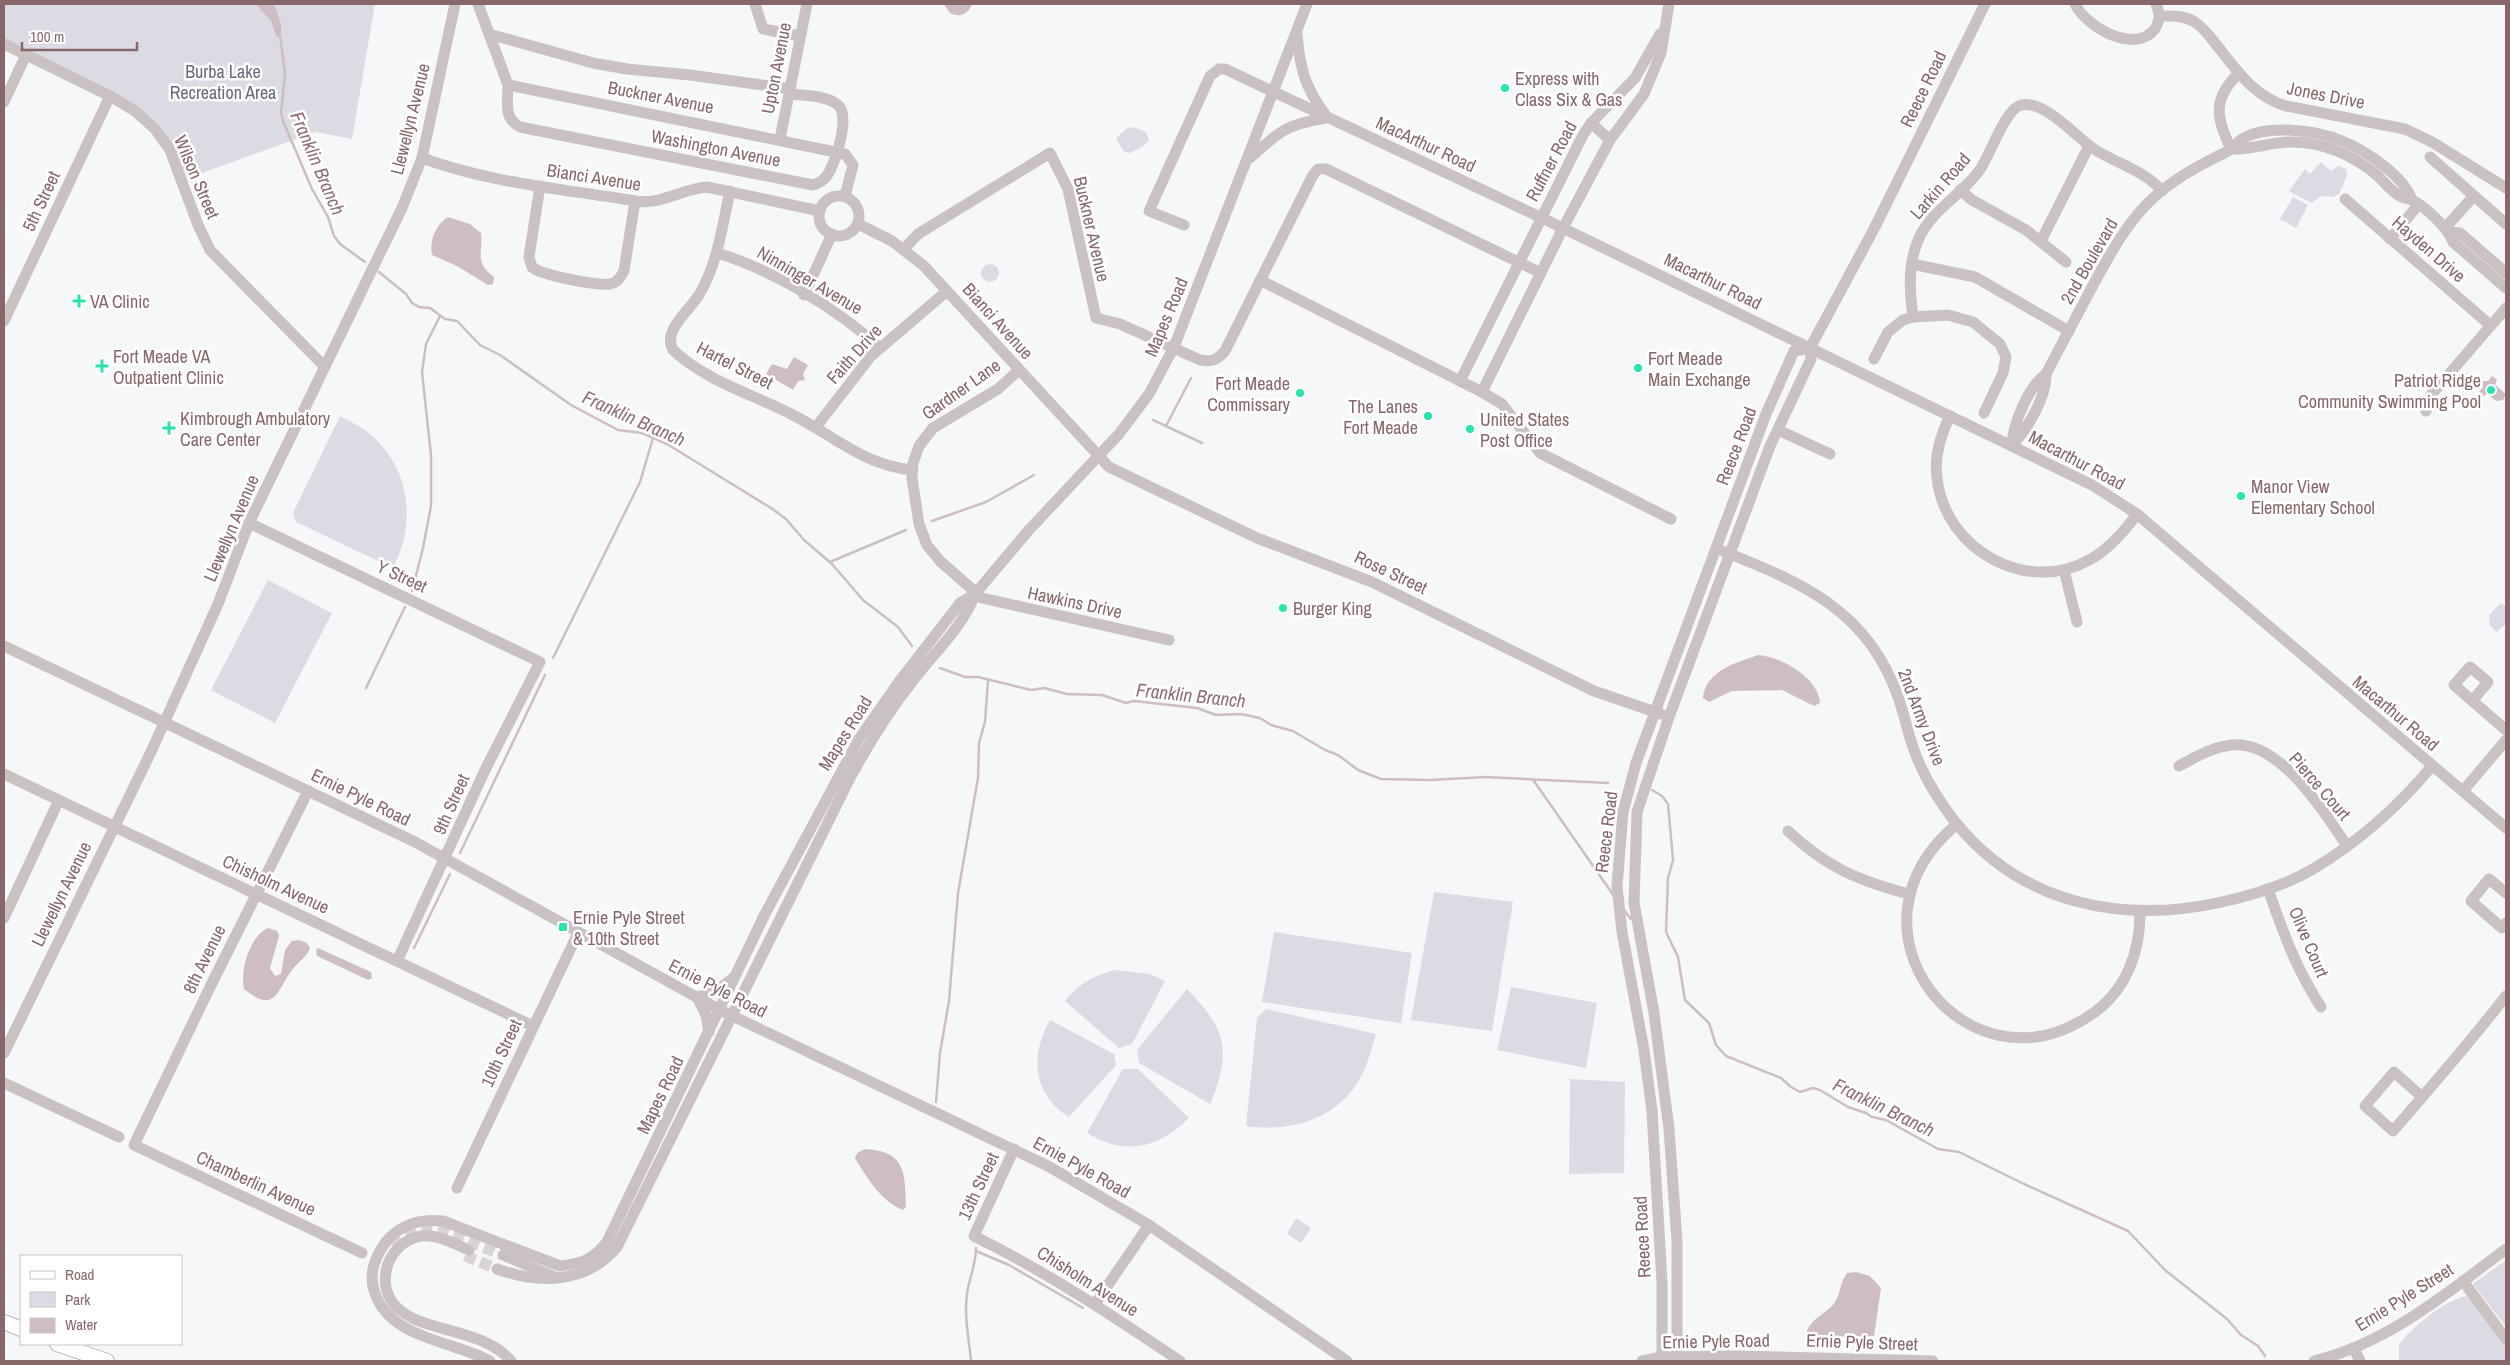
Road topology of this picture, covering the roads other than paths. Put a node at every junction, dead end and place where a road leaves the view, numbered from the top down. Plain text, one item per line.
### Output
1 (454, 4) edge
2 (478, 4) edge
3 (755, 4) edge
4 (807, 4) edge
5 (1307, 4) edge
6 (1669, 4) edge
7 (1985, 4) edge
8 (2075, 4) edge
9 (2156, 4) edge
10 (2159, 16) junction
11 (1664, 28) junction
12 (1297, 29) junction
13 (489, 34) junction
14 (800, 36) junction
15 (4, 44) edge
16 (26, 55) junction
17 (2239, 73) junction
18 (1635, 78) junction
19 (508, 85) junction
20 (1647, 87) junction
21 (790, 92) junction
22 (1273, 93) junction
23 (110, 96) junction
24 (4, 102) edge
25 (1327, 118) junction
26 (1591, 123) junction
27 (780, 139) junction
28 (1610, 140) junction
29 (2089, 146) junction
30 (2232, 150) junction
31 (838, 152) junction
32 (2430, 157) dead end
33 (422, 158) junction
34 (1247, 161) junction
35 (540, 186) junction
36 (2506, 188) edge
37 (1960, 190) junction
38 (730, 191) junction
39 (2162, 191) junction
40 (844, 196) junction
41 (2473, 197) junction
42 (2345, 199) dead end
43 (635, 201) junction
44 (2415, 202) junction
45 (820, 211) junction
46 (1540, 217) junction
47 (858, 224) junction
48 (2506, 224) edge
49 (1184, 225) dead end
50 (1563, 228) junction
51 (2448, 230) junction
52 (832, 234) junction
53 (2390, 238) junction
54 (2040, 241) junction
55 (904, 249) junction
56 (716, 253) junction
57 (1518, 262) junction
58 (2066, 262) dead end
59 (1912, 264) junction
60 (1541, 273) junction
61 (2506, 273) edge
62 (1260, 280) junction
63 (2506, 288) edge
64 (947, 291) junction
65 (804, 294) junction
66 (2506, 308) edge
67 (1913, 317) junction
68 (4, 321) edge
69 (2490, 326) junction
70 (2069, 331) junction
71 (1174, 347) junction
72 (880, 348) junction
73 (1810, 348) junction
74 (1874, 359) dead end
75 (324, 366) junction
76 (1019, 370) junction
77 (1460, 381) junction
78 (1482, 392) junction
79 (2426, 411) dead end
80 (1984, 413) dead end
81 (1950, 416) junction
82 (816, 428) junction
83 (1778, 430) junction
84 (2012, 445) junction
85 (1830, 454) dead end
86 (1098, 458) junction
87 (912, 470) junction
88 (2137, 514) junction
89 (1671, 519) dead end
90 (249, 523) junction
91 (1716, 548) junction
92 (1730, 554) junction
93 (2064, 570) junction
94 (975, 594) junction
95 (2077, 622) dead end
96 (1169, 640) dead end
97 (4, 646) edge
98 (540, 662) joint
99 (2472, 701) dead end
100 (1654, 712) junction
101 (1669, 717) junction
102 (164, 723) junction
103 (2506, 730) edge
104 (2506, 740) edge
105 (2179, 766) dead end
106 (2432, 766) junction
107 (4, 774) edge
108 (308, 791) junction
109 (2463, 791) junction
110 (59, 800) junction
111 (1957, 824) junction
112 (114, 826) junction
113 (2506, 828) edge
114 (1788, 831) dead end
115 (2347, 846) junction
116 (446, 859) junction
117 (2268, 889) junction
118 (256, 893) junction
119 (1909, 894) junction
120 (2506, 894) edge
121 (2140, 912) junction
122 (4, 918) edge
123 (2506, 923) edge
124 (578, 933) junction
125 (397, 961) junction
126 (736, 975) junction
127 (2506, 996) edge
128 (697, 997) junction
129 (2321, 1007) dead end
130 (720, 1010) junction
131 (731, 1015) junction
132 (534, 1026) junction
133 (709, 1032) junction
134 (4, 1054) edge
135 (4, 1083) edge
136 (2422, 1097) junction
137 (119, 1137) dead end
138 (134, 1145) joint
139 (1014, 1149) junction
140 (457, 1188) dead end
141 (1149, 1225) junction
142 (974, 1236) joint
143 (2506, 1249) edge
144 (362, 1253) dead end
145 (467, 1253) tunnel mouth
146 (499, 1261) tunnel mouth
147 (2463, 1281) junction
148 (1095, 1304) junction
149 (4, 1322) edge
150 (20, 1330) edge
151 (2506, 1339) edge
152 (60, 1345) edge
153 (2354, 1349) junction
154 (1789, 1357) joint
155 (1662, 1359) edge
156 (1677, 1359) edge
157 (107, 1361) edge
158 (490, 1361) edge
159 (511, 1361) edge
160 (1180, 1361) edge
161 (1347, 1361) edge
162 (1642, 1361) edge
163 (1933, 1361) edge
164 (2314, 1361) edge
165 (2360, 1361) edge

1 - 33 street, Llewellyn Avenue
2 - 13 street
3 - 14 street
4 - 14 street, Upton Avenue
5 - 12 street, Mapes Road
6 - 11 street, Ruffner Road
7 - 73 street, Reece Road
8 - 10 street
9 - 10 street
10 - 17 street, Jones Drive
11 - 18 street, Ruffner Road
11 - 20 street, Ruffner Road
12 - 22 street, Mapes Road
12 - 25 street
13 - 19 street
13 - 21 street, Washington Avenue
14 - 21 street, Upton Avenue
15 - 16 street, Wilson Street
16 - 23 street, Wilson Street
16 - 24 street
17 - 30 street
17 - 36 street, Jones Drive
18 - 20 street
18 - 26 street, Ruffner Road
19 - 27 street, Buckner Avenue
19 - 31 street, Washington Avenue
20 - 28 street, Ruffner Road
21 - 27 street, Upton Avenue
21 - 31 street, Washington Avenue
22 - 25 street, MacArthur Road
22 - 34 street, Mapes Road
22 - 49 street, MacArthur Road
23 - 68 street, 5th Street
23 - 75 street, Wilson Street
25 - 34 street
25 - 46 street, MacArthur Road
26 - 28 street
26 - 46 street, Ruffner Road
27 - 31 street, Buckner Avenue
28 - 50 street, Ruffner Road
29 - 37 street, Larkin Road
29 - 39 street, Larkin Road
29 - 54 street
30 - 39 street, 2nd Boulevard
30 - 44 street, 2nd Boulevard
31 - 40 street
32 - 41 street
33 - 35 street, Bianci Avenue
33 - 75 street, Llewellyn Avenue
34 - 71 street, Mapes Road
35 - 43 street, Bianci Avenue
35 - 43 street
37 - 54 street
37 - 59 street, Larkin Road
38 - 43 street, Bianci Avenue
38 - 45 street, Bianci Avenue
38 - 56 street, Hartel Street
39 - 70 street, 2nd Boulevard
40 - 45 street
40 - 47 street
41 - 48 street
41 - 51 street
42 - 53 street, Hayden Drive
44 - 51 street, 2nd Boulevard
44 - 53 street
45 - 52 street
46 - 50 street, MacArthur Road
46 - 57 street, Ruffner Road
47 - 52 street
47 - 55 street, Bianci Avenue
50 - 60 street, Ruffner Road
50 - 73 street, Macarthur Road
51 - 61 street, 2nd Boulevard
51 - 63 street, 2nd Boulevard
52 - 65 street
53 - 69 street, Hayden Drive
54 - 58 street
55 - 64 street, Bianci Avenue
55 - 71 street, Buckner Avenue
56 - 65 street, Ninninger Avenue
56 - 82 street, Hartel Street
57 - 60 street
57 - 62 street
57 - 77 street, Ruffner Road
59 - 67 street, Larkin Road
59 - 70 street
60 - 78 street, Ruffner Road
62 - 71 street
62 - 77 street
64 - 72 street, Faith Drive
64 - 76 street, Bianci Avenue
65 - 72 street, Ninninger Avenue
66 - 69 street
67 - 74 street
67 - 80 street
69 - 79 street
70 - 84 street, 2nd Boulevard
71 - 86 street, Mapes Road
72 - 82 street, Faith Drive
73 - 81 street, Macarthur Road
73 - 83 street, Reece Road
73 - 91 street, Reece Road
75 - 90 street, Llewellyn Avenue
76 - 86 street, Bianci Avenue
76 - 87 street, Gardner Lane
77 - 78 street
78 - 89 street
81 - 84 street, Macarthur Road
81 - 93 street
82 - 87 street, Hartel Street
83 - 85 street
83 - 92 street, Reece Road
84 - 88 street, Macarthur Road
86 - 94 street, Mapes Road
86 - 100 street, Rose Street
87 - 94 street, Gardner Lane
88 - 93 street
88 - 106 street, Macarthur Road
90 - 98 street, Y Street
90 - 102 street, Llewellyn Avenue
91 - 92 street, 2nd Army Drive
91 - 100 street, Reece Road
92 - 101 street, Reece Road
92 - 111 street, 2nd Army Drive
93 - 95 street
94 - 96 street, Hawkins Drive
94 - 126 street, Mapes Road
94 - 131 street, Mapes Road
97 - 102 street, Ernie Pyle Road
98 - 116 street, 9th Street
99 - 103 street
100 - 101 street, Rose Street
100 - 155 street, Reece Road
101 - 156 street, Reece Road
102 - 108 street, Ernie Pyle Road
102 - 112 street, Llewellyn Avenue
104 - 109 street
105 - 115 street, Pierce Court
106 - 109 street, Macarthur Road
106 - 115 street, 2nd Army Drive
107 - 110 street, Chisholm Avenue
108 - 116 street, Ernie Pyle Road
108 - 118 street, 8th Avenue
109 - 113 street, Macarthur Road
110 - 112 street, Chisholm Avenue
110 - 122 street
111 - 119 street
111 - 121 street, 2nd Army Drive
112 - 118 street, Chisholm Avenue
112 - 134 street, Llewellyn Avenue
114 - 119 street
115 - 117 street, 2nd Army Drive
116 - 124 street, Ernie Pyle Road
116 - 125 street, 9th Street
117 - 121 street, 2nd Army Drive
117 - 129 street, Olive Court
118 - 125 street, Chisholm Avenue
118 - 138 street, 8th Avenue
119 - 121 street
120 - 123 street
124 - 128 street, Ernie Pyle Road
124 - 132 street, 10th Street
125 - 132 street, Chisholm Avenue
126 - 128 street
126 - 130 street, Mapes Road
127 - 136 street
128 - 130 street, Ernie Pyle Road
128 - 133 street
130 - 131 street, Ernie Pyle Road
130 - 133 street, Mapes Road
131 - 139 street, Ernie Pyle Road
131 - 146 street, Mapes Road
132 - 140 street, 10th Street
133 - 158 street, Mapes Road
135 - 137 street
136 - 136 street
138 - 144 street, Chamberlin Avenue
139 - 141 street, Ernie Pyle Road
139 - 142 street, 13th Street
141 - 148 street
141 - 161 street, Ernie Pyle Road
142 - 148 street, Chisholm Avenue
143 - 147 street, Ernie Pyle Street
145 - 159 street
147 - 151 street
147 - 153 street, Ernie Pyle Street
148 - 160 street, Chisholm Avenue
149 - 150 main road
152 - 157 main road
153 - 164 street, Ernie Pyle Street
153 - 165 street
154 - 156 street, Ernie Pyle Road
154 - 163 street, Ernie Pyle Street
155 - 156 street, Ernie Pyle Road
155 - 162 street, Ernie Pyle Road

